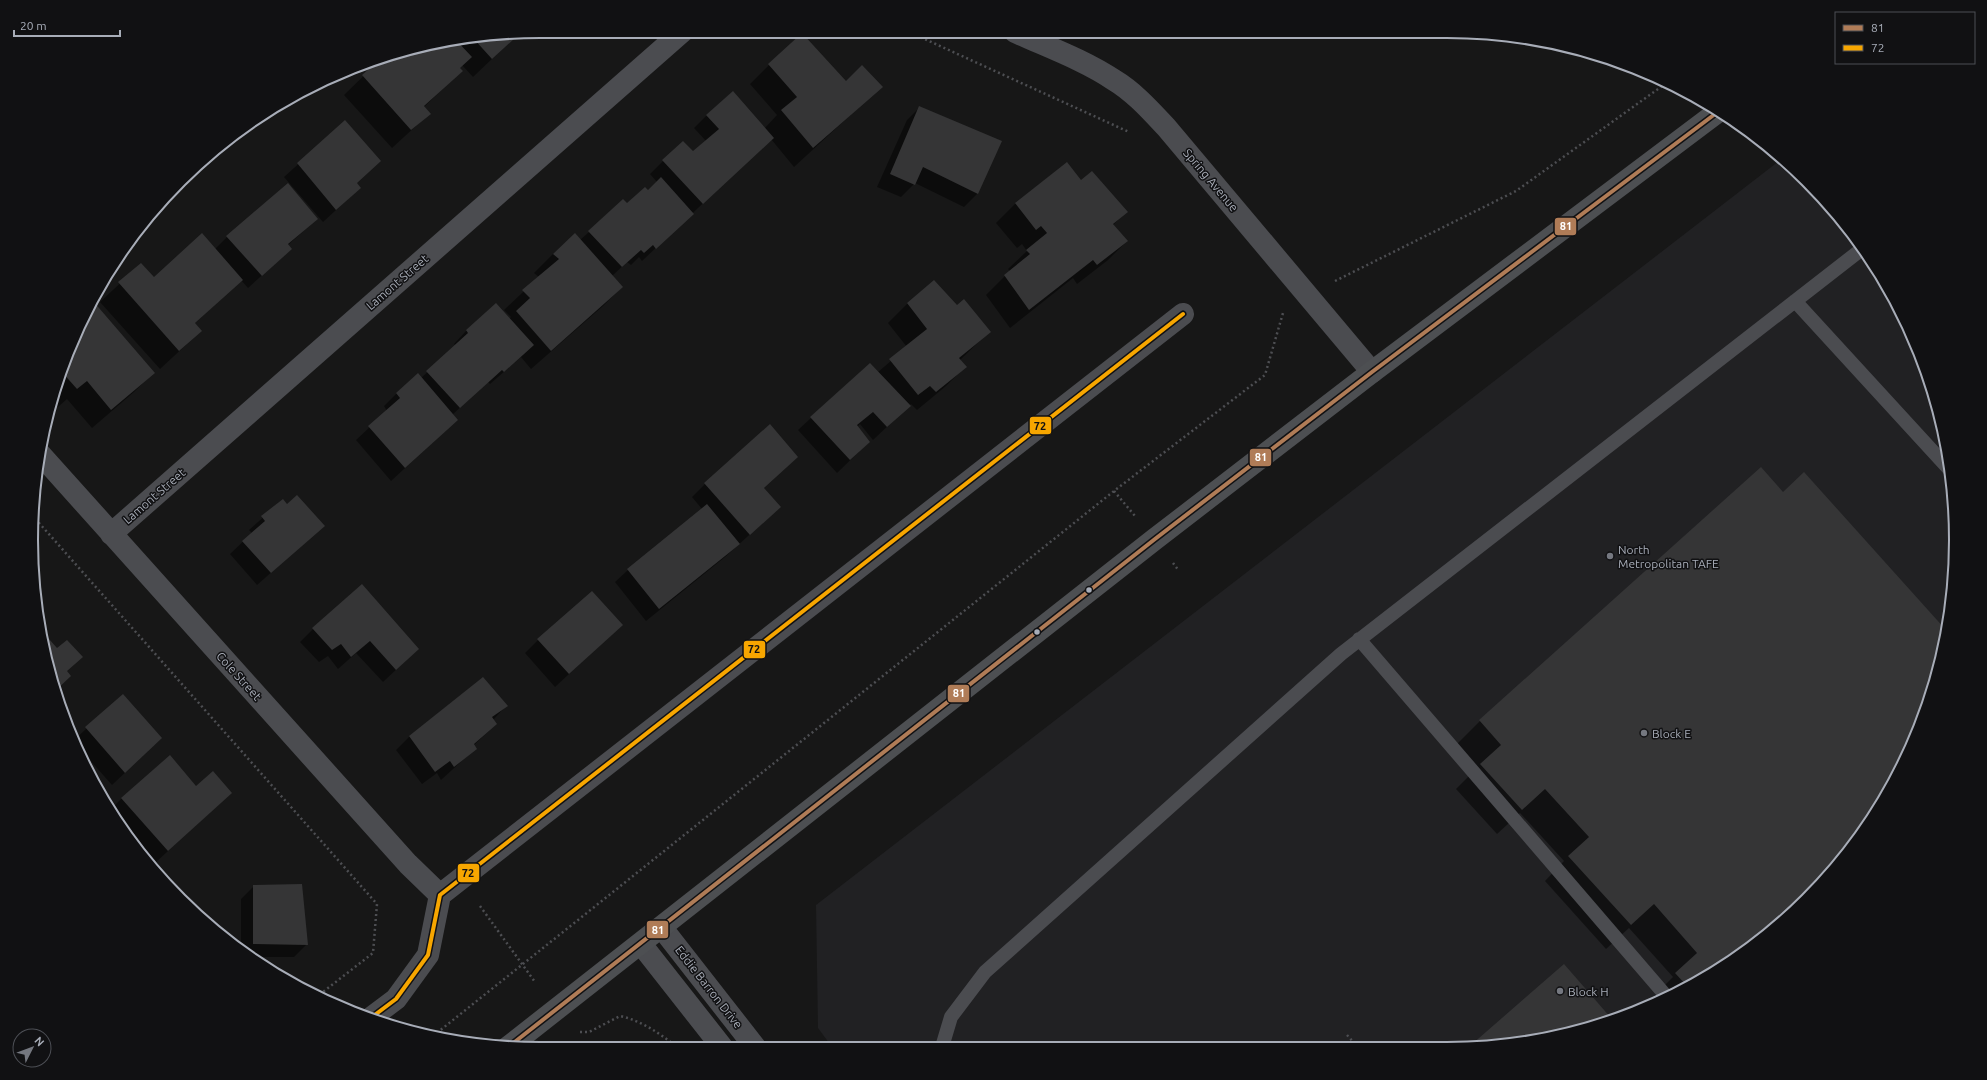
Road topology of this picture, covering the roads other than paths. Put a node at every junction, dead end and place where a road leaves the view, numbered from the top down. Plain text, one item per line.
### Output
1 (675, 38) edge
2 (1028, 38) edge
3 (1713, 115) edge
4 (1858, 252) edge
5 (1795, 301) junction
6 (1183, 314) dead end
7 (1372, 372) junction
8 (45, 459) edge
9 (1943, 462) edge
10 (111, 534) junction
11 (1359, 639) junction
12 (440, 895) junction
13 (662, 928) junction
14 (641, 944) junction
15 (1663, 993) edge
16 (376, 1014) edge
17 (516, 1041) edge
18 (718, 1042) edge
19 (751, 1042) edge
20 (943, 1042) edge

1 - 10 street, Lamont Street
2 - 7 street, Spring Avenue
3 - 7 main road
4 - 5 lane
5 - 9 lane
5 - 11 lane
6 - 12 street
7 - 13 main road
8 - 10 street, Cole Street
10 - 12 street, Cole Street
11 - 15 lane
11 - 20 lane
12 - 16 street
13 - 14 main road
13 - 19 street, Eddie Barron Drive
14 - 17 main road
14 - 18 street

